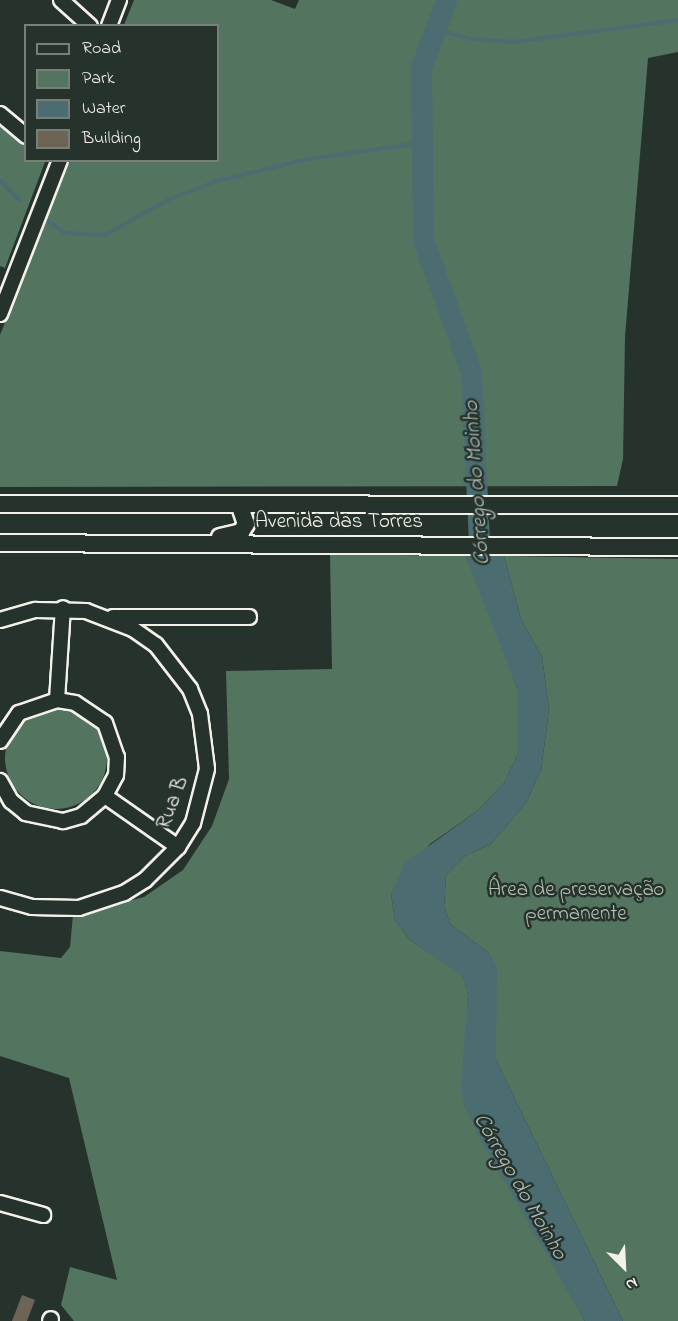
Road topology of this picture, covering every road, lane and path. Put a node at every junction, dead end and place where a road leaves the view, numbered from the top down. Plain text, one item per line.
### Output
1 (61, 0) edge
2 (119, 0) edge
3 (88, 24) edge
4 (110, 24) edge
5 (0, 114) edge
6 (24, 134) edge
7 (57, 162) edge
8 (0, 273) edge
9 (14, 278) junction
10 (0, 314) edge
11 (0, 504) edge
12 (239, 504) junction
13 (678, 505) edge
14 (0, 543) edge
15 (88, 543) junction
16 (678, 547) edge
17 (63, 609) junction
18 (249, 616) dead end
19 (108, 617) junction
20 (0, 620) edge
21 (57, 700) junction
22 (0, 741) edge
23 (0, 784) edge
24 (105, 796) junction
25 (178, 847) junction
26 (0, 898) edge
27 (0, 1203) edge
28 (43, 1215) dead end

1 - 3 street
2 - 4 street
5 - 6 street
7 - 9 street
8 - 9 street
9 - 10 street
11 - 12 main road, Avenida das Torres
12 - 13 main road, Avenida das Torres
12 - 15 main road
14 - 15 main road, Avenida das Torres
15 - 16 main road, Avenida das Torres
17 - 19 street, Rua B
17 - 20 street, Rua B
17 - 21 street
18 - 19 street, Rua B
19 - 25 street, Rua B
21 - 22 street
21 - 24 street
23 - 24 street
24 - 25 street
25 - 26 street, Rua B
27 - 28 street

